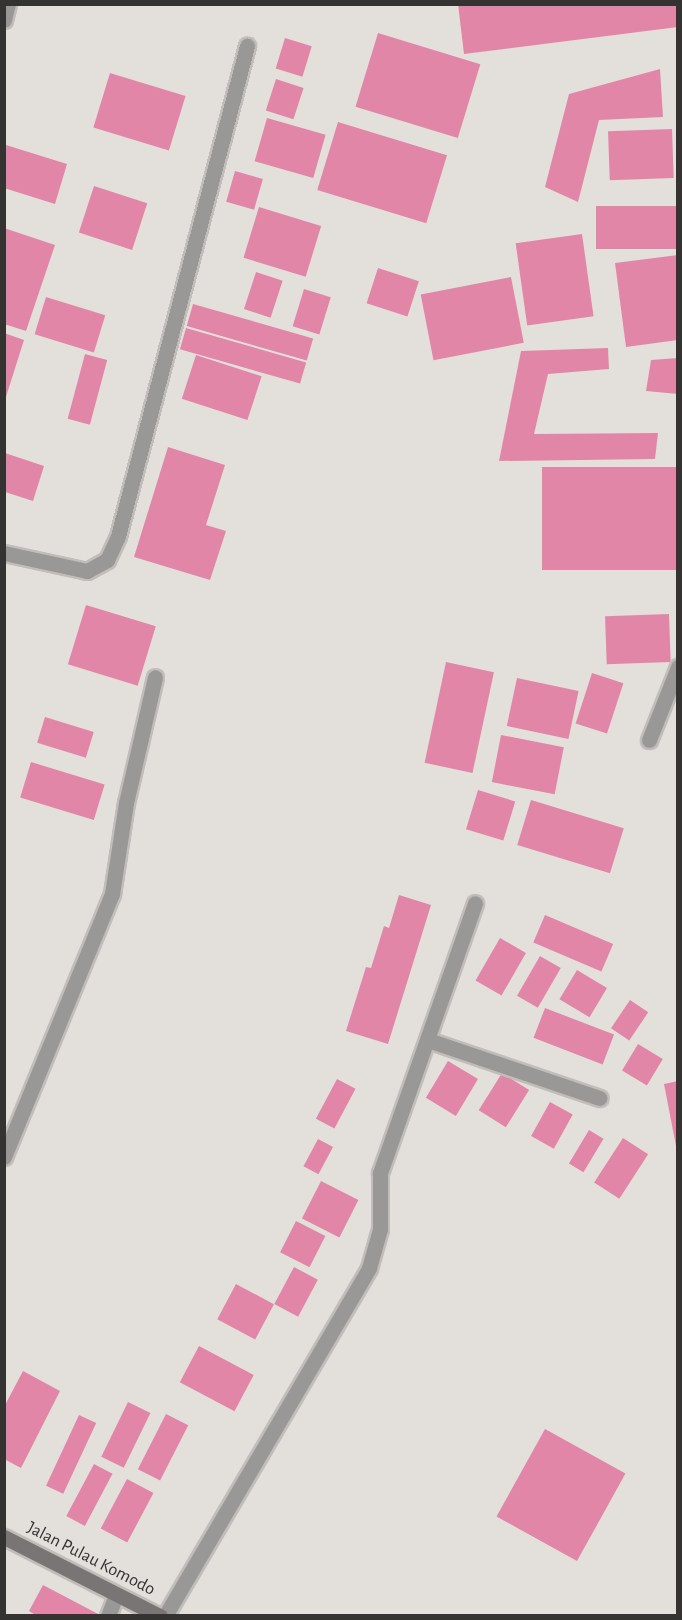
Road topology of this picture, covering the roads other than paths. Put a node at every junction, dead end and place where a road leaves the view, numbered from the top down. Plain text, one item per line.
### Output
1 (8, 4) edge
2 (4, 20) edge
3 (248, 46) dead end
4 (4, 553) edge
5 (678, 667) edge
6 (155, 677) dead end
7 (649, 740) dead end
8 (476, 903) dead end
9 (428, 1040) junction
10 (599, 1098) dead end
11 (4, 1157) edge
12 (4, 1537) edge
13 (116, 1595) junction
14 (108, 1616) edge
15 (163, 1616) edge

1 - 2 street
3 - 4 street
5 - 7 street
6 - 11 street
8 - 9 street
9 - 10 street
9 - 15 street
12 - 13 street, Jalan Pulau Komodo
13 - 14 street
13 - 15 street, Jalan Pulau Komodo

